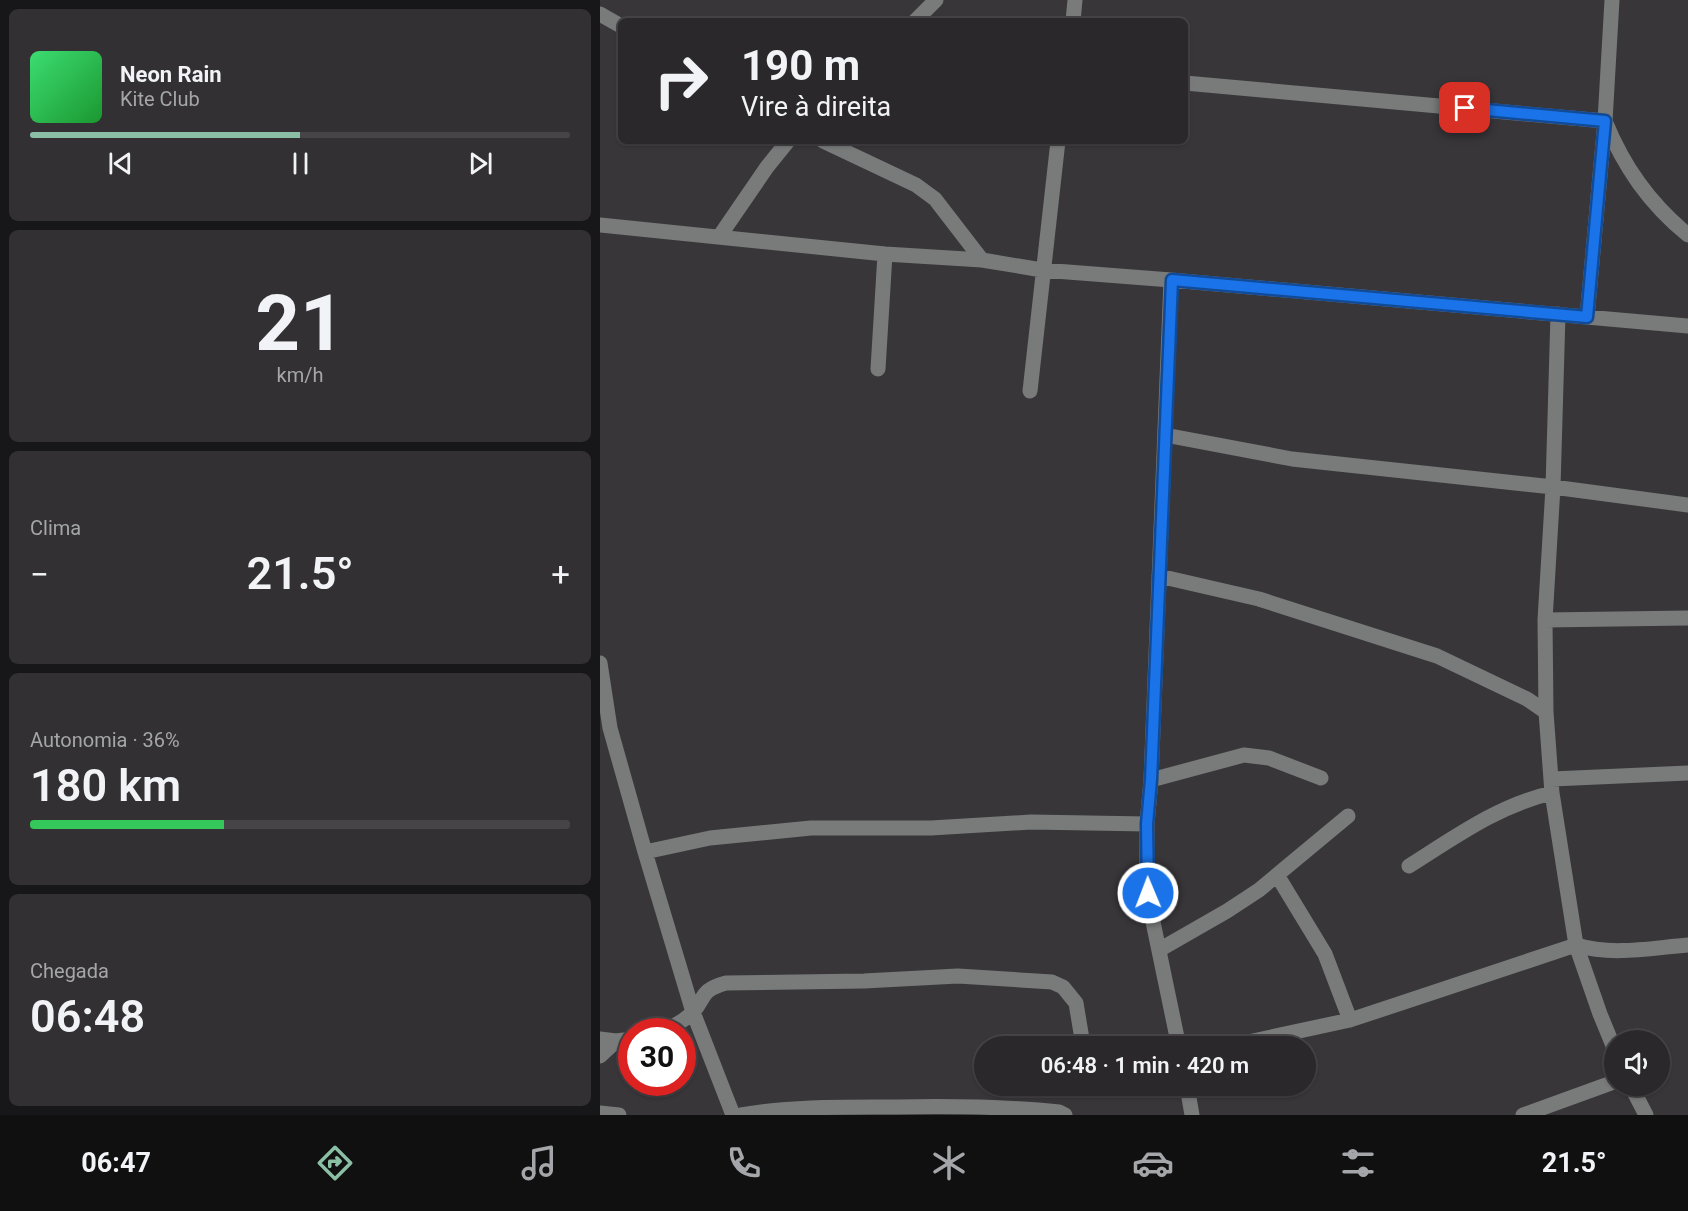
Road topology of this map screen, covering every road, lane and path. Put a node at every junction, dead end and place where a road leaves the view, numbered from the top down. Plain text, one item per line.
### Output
1 (936, 0) edge
2 (1075, 0) edge
3 (1612, 0) edge
4 (600, 14) edge
5 (918, 18) edge
6 (1073, 18) edge
7 (618, 24) edge
8 (1188, 82) edge
9 (1605, 121) junction
10 (786, 144) edge
11 (830, 144) edge
12 (1058, 144) edge
13 (600, 225) edge
14 (1688, 235) edge
15 (719, 237) junction
16 (885, 254) junction
17 (982, 260) junction
18 (1042, 270) junction
19 (1172, 280) junction
20 (1558, 314) junction
21 (1587, 317) junction
22 (1688, 326) edge
23 (878, 369) dead end
24 (1030, 392) dead end
25 (1165, 435) junction
26 (1553, 487) junction
27 (1688, 505) edge
28 (1159, 576) junction
29 (1688, 618) edge
30 (1545, 620) junction
31 (600, 663) edge
32 (1546, 712) junction
33 (1688, 773) edge
34 (1321, 778) dead end
35 (1151, 780) junction
36 (1552, 786) junction
37 (1348, 816) dead end
38 (1147, 824) junction
39 (645, 852) junction
40 (1409, 866) dead end
41 (1277, 875) junction
42 (1576, 945) junction
43 (1688, 945) edge
44 (1159, 950) junction
45 (693, 1012) junction
46 (686, 1018) edge
47 (1350, 1020) junction
48 (1607, 1030) edge
49 (1082, 1036) edge
50 (1177, 1036) edge
51 (1276, 1036) edge
52 (600, 1039) edge
53 (618, 1040) edge
54 (618, 1044) edge
55 (600, 1056) edge
56 (1604, 1086) edge
57 (1188, 1096) edge
58 (1636, 1096) edge
59 (600, 1113) edge
60 (619, 1115) edge
61 (733, 1115) edge
62 (741, 1115) edge
63 (1065, 1115) edge
64 (1192, 1115) edge
65 (1523, 1115) edge
66 (1646, 1115) edge

1 - 5 street
2 - 6 street
3 - 9 street
4 - 7 street
8 - 9 street
9 - 14 street
9 - 21 street
10 - 15 street
11 - 17 street
12 - 18 street
13 - 15 street
15 - 16 street
16 - 17 street
16 - 23 street
17 - 18 street
18 - 19 street
18 - 24 street
19 - 20 street
19 - 25 street
20 - 21 street
20 - 26 street
21 - 22 street
25 - 26 street
25 - 28 street
26 - 27 street
26 - 30 street
28 - 32 street
28 - 35 street
29 - 30 street
30 - 32 street
31 - 39 street
32 - 36 street
33 - 36 street
34 - 35 street
35 - 38 street
36 - 40 street
36 - 42 street
37 - 41 street
38 - 39 street
38 - 44 street
39 - 45 street
41 - 44 street
41 - 47 street
42 - 43 street
42 - 47 street
42 - 48 street
44 - 50 street
45 - 46 street
45 - 49 street
45 - 61 street
47 - 51 street
52 - 53 street
54 - 55 street
56 - 65 street
57 - 64 street
58 - 66 street
59 - 60 street
62 - 63 street

